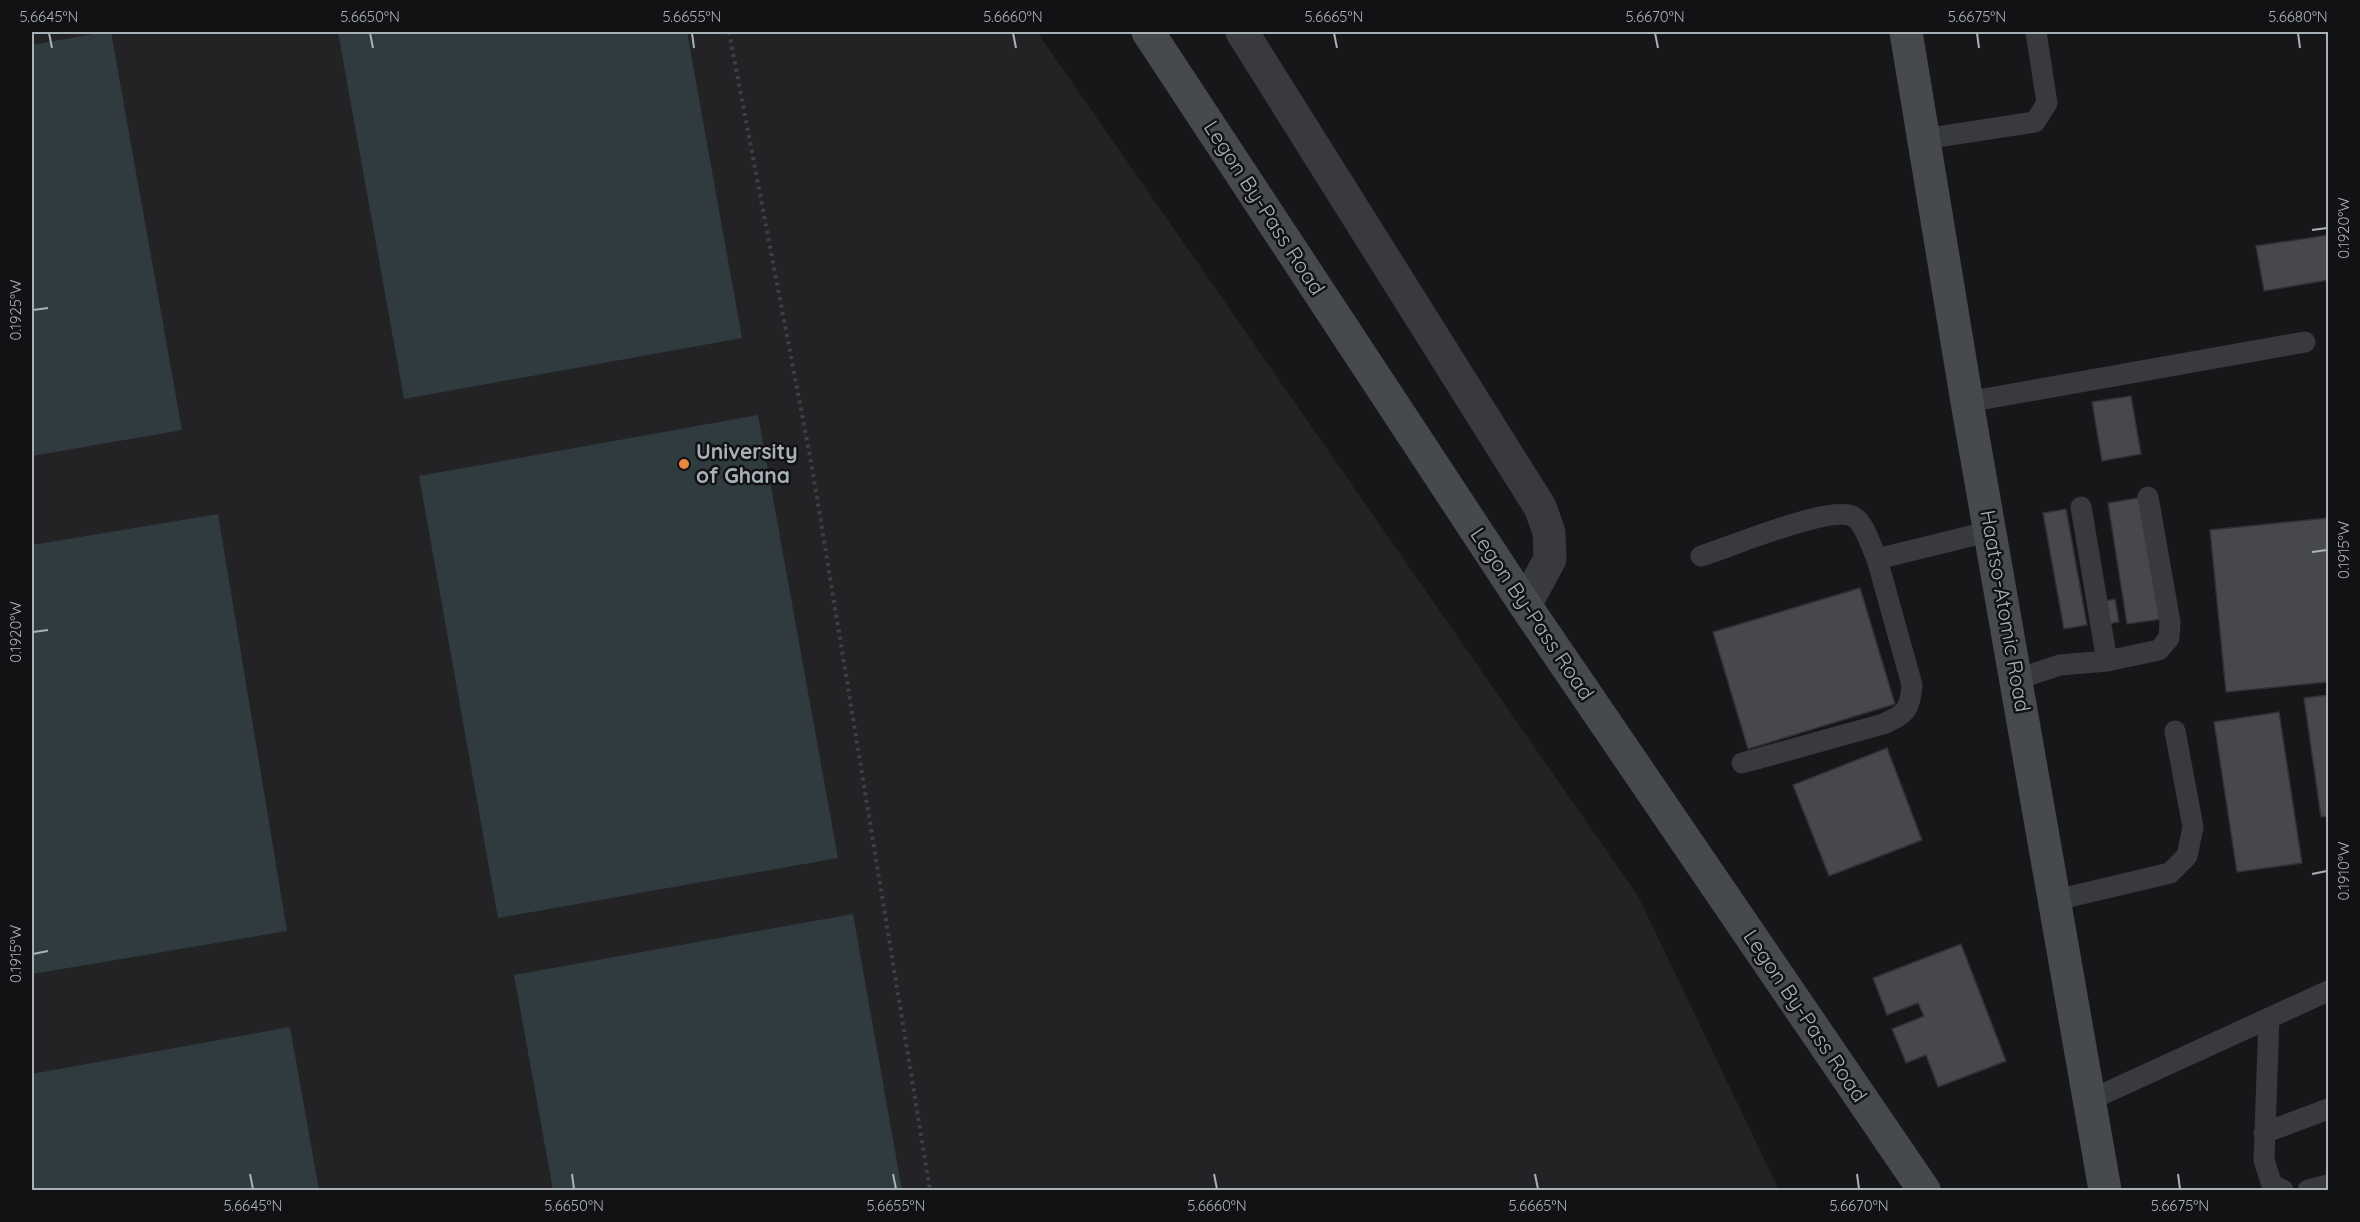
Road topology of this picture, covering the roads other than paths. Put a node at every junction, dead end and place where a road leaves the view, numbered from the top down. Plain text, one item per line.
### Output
1 (1148, 32) edge
2 (1242, 32) edge
3 (1906, 32) edge
4 (2036, 32) edge
5 (1924, 139) junction
6 (2305, 342) dead end
7 (1967, 402) junction
8 (2148, 497) dead end
9 (2081, 507) dead end
10 (1991, 531) junction
11 (1701, 556) dead end
12 (1877, 560) junction
13 (1525, 605) junction
14 (2106, 661) junction
15 (2017, 679) junction
16 (2175, 731) dead end
17 (1742, 763) dead end
18 (2056, 900) junction
19 (2328, 991) edge
20 (2268, 1018) junction
21 (2088, 1101) junction
22 (2328, 1109) edge
23 (2264, 1133) junction
24 (2328, 1185) edge
25 (1924, 1191) edge
26 (2105, 1191) edge
27 (2283, 1191) edge
28 (2308, 1191) edge

1 - 13 street, Legon By-Pass Road
2 - 13 street
3 - 5 street, Haatso-Atomic Road
4 - 5 lane
5 - 7 street, Haatso-Atomic Road
6 - 7 lane
7 - 10 street, Haatso-Atomic Road
8 - 14 lane
9 - 14 lane
10 - 12 lane
10 - 15 street, Haatso-Atomic Road
11 - 12 lane
12 - 17 lane
13 - 25 street, Legon By-Pass Road
14 - 15 lane
15 - 18 street, Haatso-Atomic Road
16 - 18 lane
18 - 21 street, Haatso-Atomic Road
19 - 20 lane
20 - 21 lane
20 - 23 lane
21 - 26 street, Haatso-Atomic Road
22 - 23 lane
23 - 27 lane
24 - 28 lane

